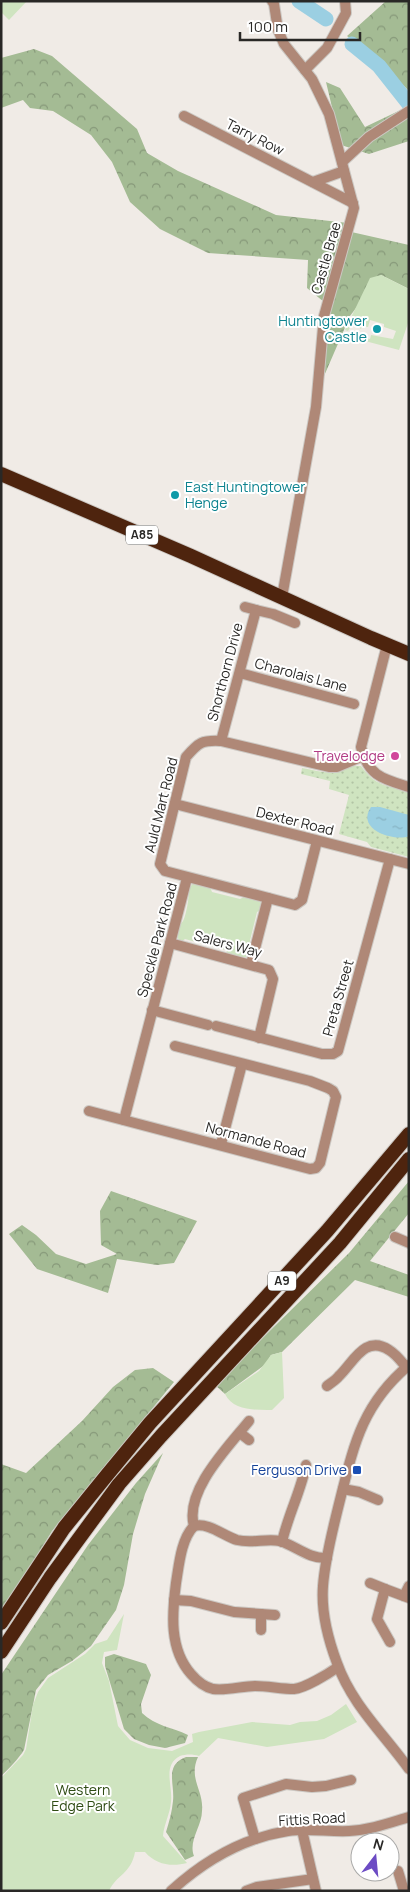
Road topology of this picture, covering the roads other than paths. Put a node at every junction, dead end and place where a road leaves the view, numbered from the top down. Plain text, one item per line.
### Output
1 (272, 1) edge
2 (345, 1) edge
3 (304, 70) junction
4 (408, 111) edge
5 (184, 116) dead end
6 (343, 167) junction
7 (313, 182) junction
8 (353, 203) junction
9 (1, 474) edge
10 (282, 597) junction
11 (245, 607) dead end
12 (256, 610) junction
13 (295, 623) dead end
14 (387, 645) junction
15 (409, 654) edge
16 (240, 673) junction
17 (354, 704) dead end
18 (221, 741) junction
19 (363, 756) junction
20 (409, 787) edge
21 (175, 804) junction
22 (317, 841) junction
23 (390, 859) junction
24 (409, 864) edge
25 (188, 878) junction
26 (268, 898) junction
27 (170, 943) junction
28 (251, 964) junction
29 (152, 1010) junction
30 (212, 1025) joint
31 (259, 1038) junction
32 (175, 1046) dead end
33 (242, 1064) junction
34 (89, 1110) dead end
35 (124, 1120) junction
36 (409, 1134) edge
37 (221, 1144) junction
38 (409, 1159) edge
39 (395, 1238) dead end
40 (409, 1243) edge
41 (408, 1366) edge
42 (327, 1386) dead end
43 (250, 1420) dead end
44 (240, 1432) junction
45 (249, 1440) dead end
46 (306, 1465) dead end
47 (343, 1489) junction
48 (378, 1500) dead end
49 (194, 1526) junction
50 (282, 1542) junction
51 (328, 1558) junction
52 (370, 1583) dead end
53 (409, 1586) edge
54 (385, 1589) junction
55 (407, 1597) edge
56 (174, 1600) junction
57 (261, 1614) junction
58 (275, 1615) dead end
59 (1, 1623) edge
60 (260, 1630) dead end
61 (390, 1642) dead end
62 (1, 1652) edge
63 (338, 1667) junction
64 (409, 1769) edge
65 (350, 1780) dead end
66 (409, 1817) edge
67 (302, 1830) junction
68 (255, 1839) junction
69 (400, 1878) edge
70 (313, 1879) junction
71 (171, 1891) edge
72 (246, 1891) edge
73 (316, 1891) edge
74 (404, 1891) edge

1 - 3 street, Castle Brae
2 - 3 street
3 - 6 street, Castle Brae
4 - 6 street
5 - 7 street, Tarry Row
6 - 7 street
6 - 8 street, Castle Brae
7 - 8 street, Tarry Row
8 - 10 street, Castle Brae
9 - 10 highway, A85
10 - 14 highway, A85
11 - 12 street, Shorthorn Drive
12 - 13 street, Shorthorn Drive
12 - 16 street, Shorthorn Drive
14 - 15 highway, A85
14 - 19 street
16 - 17 street, Charolais Lane
16 - 18 street, Shorthorn Drive
18 - 19 street, Auld Mart Road
18 - 21 street, Auld Mart Road
19 - 20 street
21 - 22 street, Dexter Road
21 - 25 street, Auld Mart Road
22 - 23 street, Dexter Road
22 - 26 street, Auld Mart Road
23 - 24 street, Dexter Road
23 - 31 street, Preta Street
25 - 26 street, Auld Mart Road
25 - 27 street, Speckle Park Road
26 - 28 street
27 - 28 street, Salers Way
27 - 29 street, Speckle Park Road
28 - 31 street, Salers Way
29 - 30 street, Speckle Park Road
29 - 35 street, Speckle Park Road
30 - 31 street, Preta Street
32 - 33 street, Normande Road
33 - 37 street
33 - 37 street, Normande Road
34 - 35 street, Normande Road
35 - 37 street, Normande Road
36 - 59 highway, A9
38 - 62 highway, A9
39 - 40 street
41 - 42 street
41 - 47 street
43 - 44 street
44 - 45 street
44 - 49 street
46 - 50 street
47 - 48 street
47 - 51 street
49 - 50 street
49 - 56 street
50 - 51 street
51 - 63 street
52 - 54 street
53 - 55 street
54 - 55 street
54 - 61 street
56 - 57 street
56 - 63 street
57 - 58 street
57 - 60 street
63 - 64 street
65 - 68 street
66 - 67 street, Fittis Road
67 - 68 street, Fittis Road
67 - 70 street
68 - 71 street, Fittis Road
69 - 74 street
70 - 72 street
70 - 73 street

